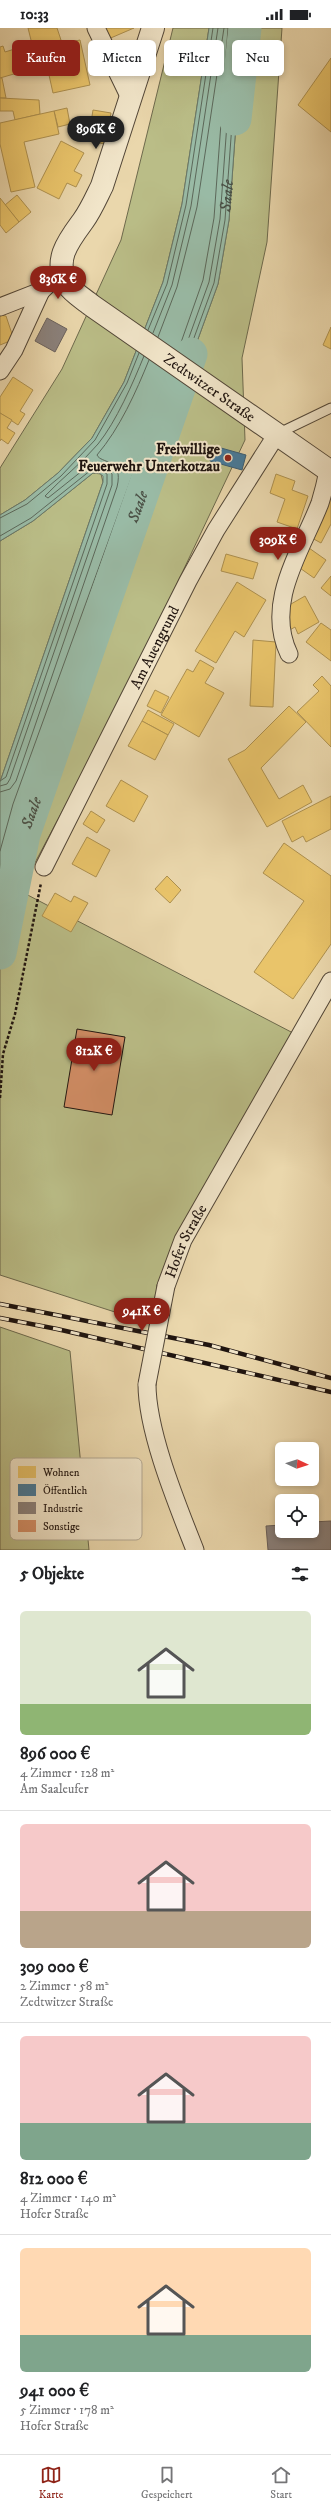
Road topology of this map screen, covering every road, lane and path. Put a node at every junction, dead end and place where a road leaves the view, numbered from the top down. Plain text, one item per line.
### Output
1 (96, 28) edge
2 (153, 28) edge
3 (130, 98) junction
4 (62, 271) junction
5 (41, 291) junction
6 (0, 307) edge
7 (0, 371) edge
8 (331, 408) edge
9 (276, 434) junction
10 (330, 471) edge
11 (289, 654) dead end
12 (44, 867) joint
13 (331, 981) edge
14 (0, 1098) edge
15 (195, 1550) edge

1 - 3 street
2 - 3 street
3 - 4 street
4 - 5 street
4 - 9 street, Zedtwitzer Straße
5 - 6 street
5 - 7 street
8 - 9 lane
9 - 10 street, Zedtwitzer Straße
9 - 12 street, Am Auengrund
10 - 11 street, Zedtwitzer Straße
12 - 14 path
13 - 15 street, Hofer Straße, bridge

